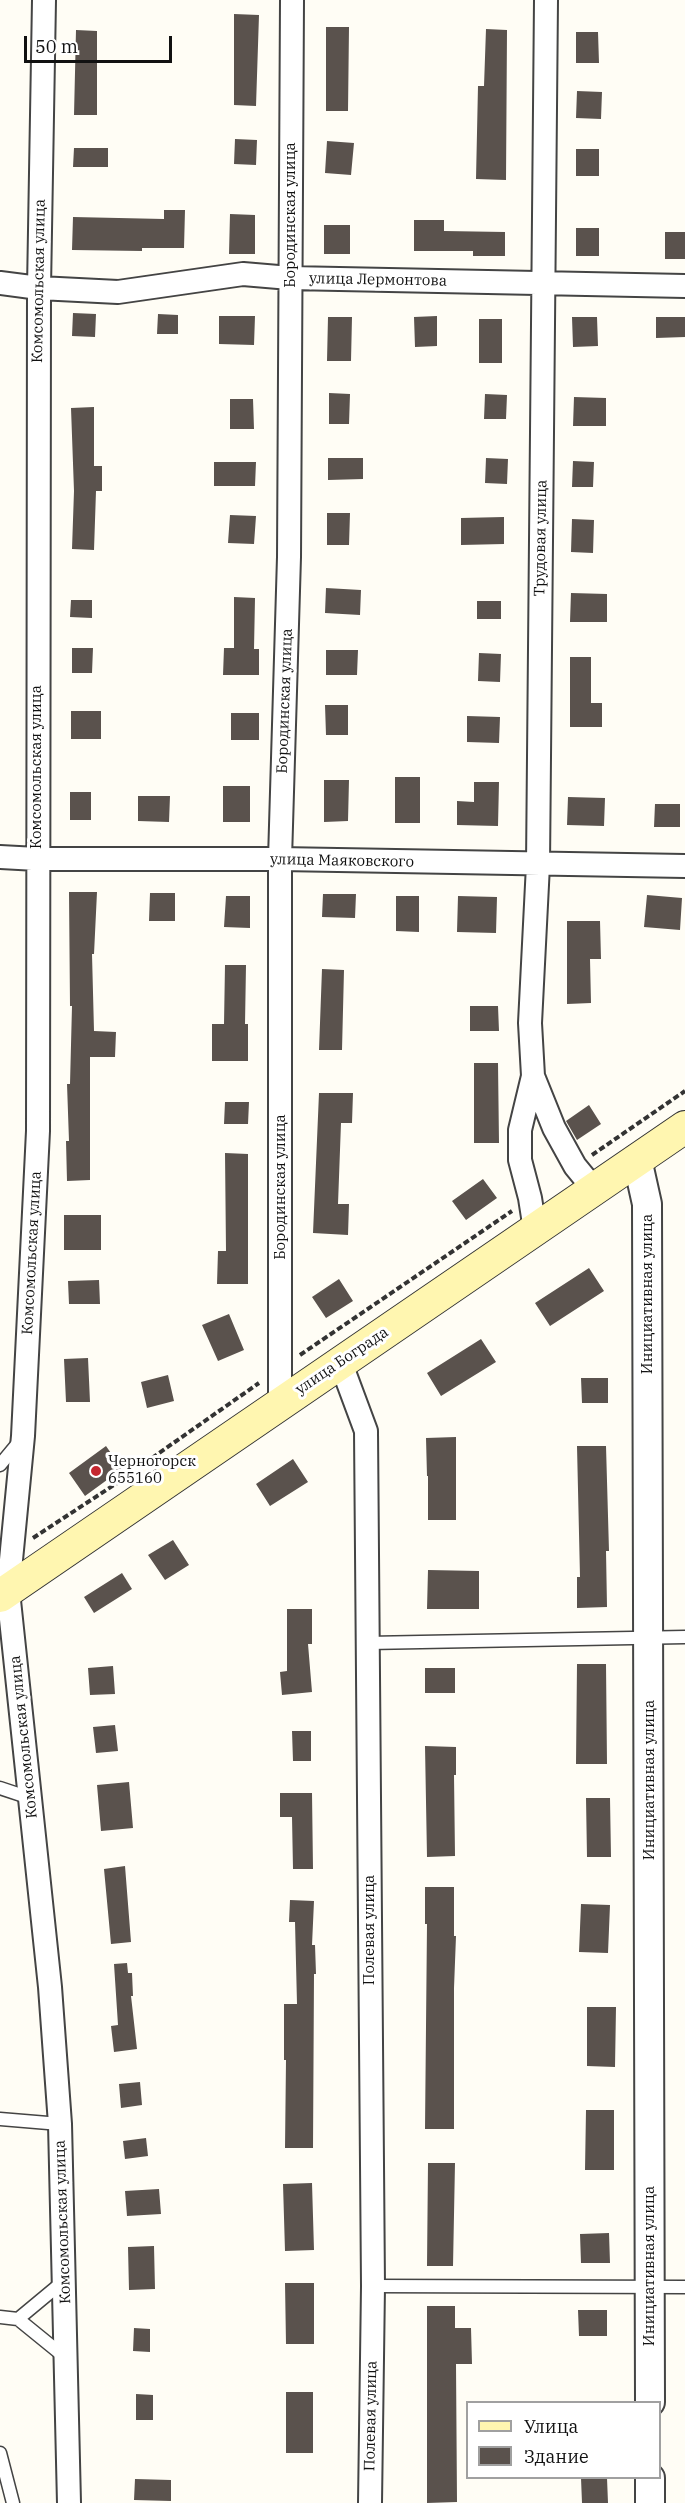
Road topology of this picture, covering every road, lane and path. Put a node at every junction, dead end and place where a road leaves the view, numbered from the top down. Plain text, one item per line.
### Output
1 (44, 0) edge
2 (292, 0) edge
3 (546, 0) edge
4 (290, 278) junction
5 (0, 283) edge
6 (544, 283) junction
7 (685, 286) edge
8 (39, 288) junction
9 (0, 857) edge
10 (37, 859) junction
11 (280, 859) junction
12 (538, 865) junction
13 (685, 866) edge
14 (533, 1076) junction
15 (685, 1091) edge
16 (685, 1127) edge
17 (637, 1160) junction
18 (584, 1177) junction
19 (530, 1198) junction
20 (535, 1230) junction
21 (340, 1361) junction
22 (281, 1368) junction
23 (280, 1403) junction
24 (23, 1436) junction
25 (150, 1460) dead end
26 (0, 1465) edge
27 (121, 1480) dead end
28 (13, 1551) junction
29 (4, 1593) edge
30 (650, 1637) junction
31 (685, 1637) edge
32 (368, 1643) junction
33 (0, 1788) edge
34 (30, 1798) junction
35 (0, 2119) edge
36 (60, 2124) junction
37 (65, 2280) junction
38 (373, 2286) junction
39 (685, 2287) edge
40 (649, 2288) junction
41 (0, 2318) edge
42 (18, 2319) junction
43 (67, 2359) junction
44 (650, 2401) edge
45 (0, 2453) edge
46 (650, 2479) edge
47 (13, 2503) edge
48 (69, 2503) edge
49 (369, 2503) edge
50 (650, 2503) edge

1 - 8 street, Комсомольская улица
2 - 4 street, Бородинская улица
3 - 6 street, Трудовая улица
4 - 6 street, улица Лермонтова
4 - 8 street, улица Лермонтова
4 - 11 street, Бородинская улица
5 - 8 street, улица Лермонтова
6 - 7 street, улица Лермонтова
6 - 12 street, Трудовая улица
8 - 10 street, Комсомольская улица
9 - 10 street, улица Маяковского
10 - 11 street, улица Маяковского
10 - 24 street, Комсомольская улица
11 - 12 street, улица Маяковского
11 - 22 street, Бородинская улица
12 - 13 street, улица Маяковского
12 - 14 street, Трудовая улица
14 - 18 street, Трудовая улица
14 - 19 street, Трудовая улица
15 - 18 path
16 - 17 main road, улица Бограда
17 - 18 main road, улица Бограда
17 - 30 street, Инициативная улица
18 - 20 main road, улица Бограда
19 - 20 street, Трудовая улица
19 - 22 path
20 - 21 main road, улица Бограда
21 - 23 main road, улица Бограда
21 - 32 street, Полевая улица
22 - 23 street, Бородинская улица
22 - 25 path
23 - 29 main road, улица Бограда
24 - 26 lane
24 - 28 street, Комсомольская улица
27 - 28 path
28 - 29 street, Комсомольская улица
29 - 34 street, Комсомольская улица
30 - 31 lane
30 - 32 lane
30 - 40 street, Инициативная улица
32 - 38 street, Полевая улица
33 - 34 lane
34 - 36 street, Комсомольская улица
35 - 36 lane
36 - 37 street, Комсомольская улица
37 - 42 lane
37 - 43 street, Комсомольская улица
38 - 40 lane
38 - 49 street, Полевая улица
39 - 40 lane
40 - 44 street, Инициативная улица
41 - 42 lane
42 - 43 lane
43 - 48 street, Комсомольская улица
45 - 47 lane
46 - 50 street

